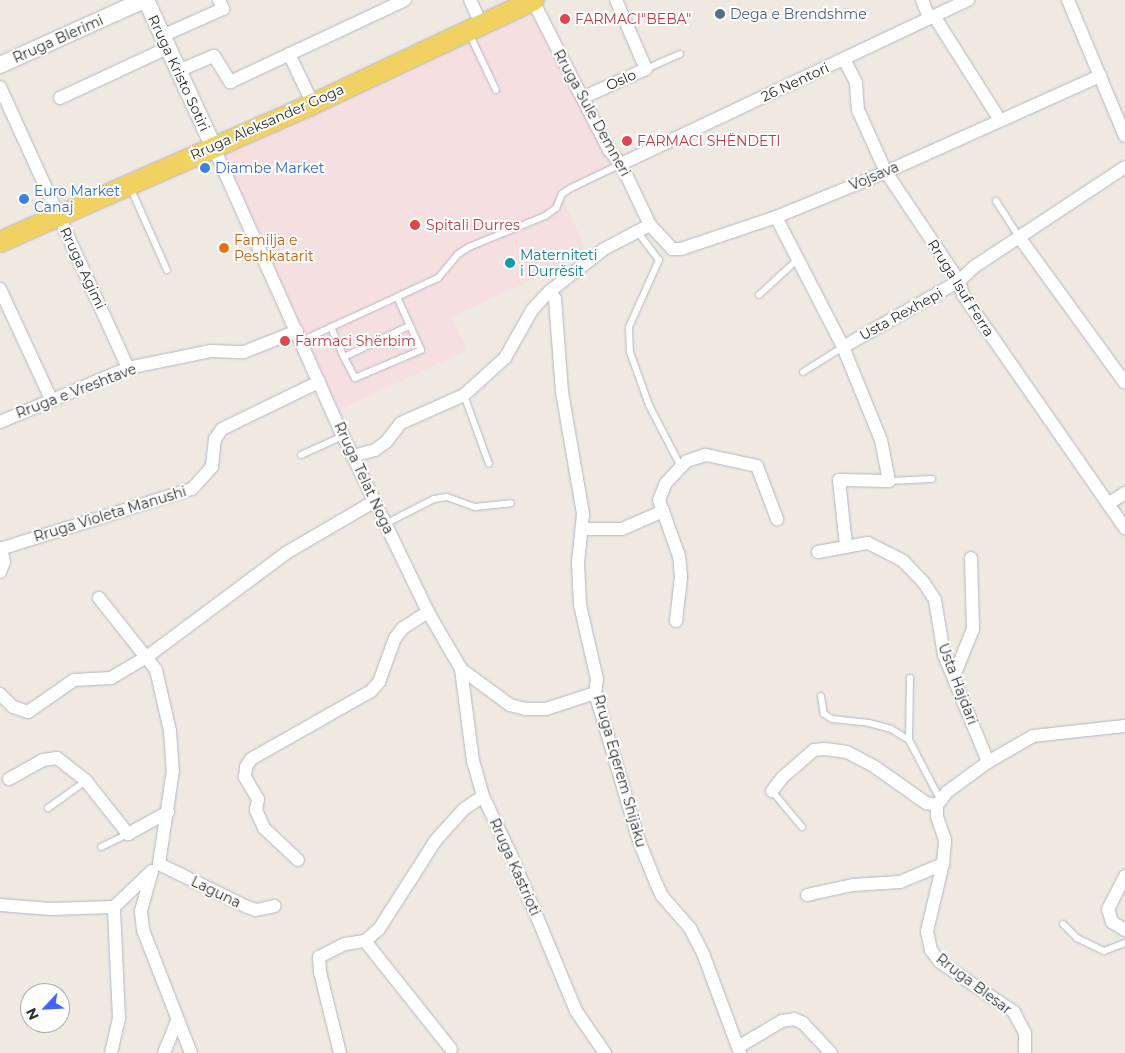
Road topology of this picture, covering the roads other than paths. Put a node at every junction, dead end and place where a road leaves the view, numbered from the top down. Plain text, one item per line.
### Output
1 (145, 0) edge
2 (218, 0) edge
3 (406, 0) edge
4 (470, 0) edge
5 (533, 0) edge
6 (616, 0) edge
7 (922, 0) edge
8 (968, 0) edge
9 (1068, 0) edge
10 (932, 17) junction
11 (474, 27) junction
12 (165, 42) junction
13 (289, 54) junction
14 (680, 54) dead end
15 (844, 59) junction
16 (0, 65) edge
17 (646, 69) junction
18 (178, 71) junction
19 (1100, 76) junction
20 (0, 87) edge
21 (496, 90) dead end
22 (60, 98) dead end
23 (582, 98) junction
24 (312, 104) junction
25 (1000, 120) junction
26 (1125, 136) edge
27 (213, 146) junction
28 (621, 164) junction
29 (1125, 168) edge
30 (886, 172) junction
31 (129, 183) junction
32 (996, 201) dead end
33 (59, 216) junction
34 (776, 216) junction
35 (650, 226) junction
36 (637, 231) junction
37 (1019, 237) junction
38 (0, 242) edge
39 (796, 261) junction
40 (166, 270) dead end
41 (959, 281) junction
42 (0, 289) edge
43 (550, 291) junction
44 (759, 295) dead end
45 (397, 297) junction
46 (409, 326) junction
47 (331, 327) junction
48 (299, 336) junction
49 (843, 347) junction
50 (344, 357) junction
51 (128, 368) junction
52 (803, 372) dead end
53 (320, 382) junction
54 (1125, 383) edge
55 (464, 395) junction
56 (51, 399) junction
57 (0, 422) edge
58 (343, 436) junction
59 (301, 455) dead end
60 (353, 456) junction
61 (489, 464) dead end
62 (681, 468) junction
63 (932, 480) dead end
64 (889, 481) junction
65 (1125, 493) edge
66 (375, 501) junction
67 (511, 503) dead end
68 (1108, 504) junction
69 (663, 511) junction
70 (777, 518) dead end
71 (385, 524) junction
72 (1125, 528) edge
73 (583, 529) junction
74 (846, 546) junction
75 (0, 548) edge
76 (818, 552) dead end
77 (971, 558) dead end
78 (0, 572) edge
79 (99, 598) dead end
80 (428, 612) junction
81 (676, 621) dead end
82 (148, 656) junction
83 (461, 669) junction
84 (954, 676) junction
85 (910, 678) dead end
86 (595, 693) junction
87 (0, 694) edge
88 (820, 696) dead end
89 (1125, 726) edge
90 (909, 740) junction
91 (988, 762) junction
92 (9, 779) dead end
93 (86, 781) junction
94 (772, 791) joint
95 (483, 796) junction
96 (938, 802) junction
97 (48, 808) dead end
98 (168, 812) junction
99 (802, 827) dead end
100 (128, 834) junction
101 (101, 847) dead end
102 (298, 860) dead end
103 (943, 864) junction
104 (155, 868) junction
105 (1125, 876) edge
106 (807, 895) dead end
107 (0, 905) edge
108 (275, 906) dead end
109 (114, 907) junction
110 (1063, 924) dead end
111 (1125, 930) edge
112 (366, 941) junction
113 (1125, 943) edge
114 (177, 1020) junction
115 (451, 1049) dead end
116 (739, 1050) edge
117 (111, 1053) edge
118 (164, 1053) edge
119 (191, 1053) edge
120 (340, 1053) edge
121 (605, 1053) edge
122 (831, 1053) edge
123 (1024, 1053) edge

1 - 12 street, Rruga Kristo Sotiri
1 - 16 street, Rruga Blerimi
2 - 12 street
3 - 13 street
4 - 11 street
5 - 11 main road, Rruga Aleksander Goga
5 - 23 street, Rruga Sule Demneri
6 - 17 street, Oslo
7 - 10 street
8 - 10 street, 26 Nentori
9 - 19 street
10 - 15 street, 26 Nentori
10 - 25 street
11 - 21 lane
11 - 24 main road, Rruga Aleksander Goga
12 - 18 street, Rruga Kristo Sotiri
12 - 22 street
13 - 18 street
13 - 24 street
14 - 17 lane
15 - 28 street, 26 Nentori
15 - 30 street, Rruga Isuf Ferra
17 - 23 street, Oslo
18 - 27 street, Rruga Kristo Sotiri
19 - 25 street, Vojsava
19 - 26 street
20 - 33 street, Rruga Agimi
23 - 28 street, Rruga Sule Demneri
24 - 27 main road, Rruga Aleksander Goga
25 - 30 street, Vojsava
27 - 31 main road, Rruga Aleksander Goga
27 - 48 street, Rruga Telat Noga
28 - 35 street, Rruga Sule Demneri
28 - 45 lane
29 - 37 street
30 - 34 street, Vojsava
30 - 41 street, Rruga Isuf Ferra
31 - 33 main road, Rruga Aleksander Goga
31 - 40 lane
32 - 37 lane
33 - 38 main road, Rruga Aleksander Goga
33 - 51 street, Rruga Agimi
34 - 35 street, Vojsava
34 - 39 street
35 - 36 street
36 - 43 street
36 - 62 lane
37 - 41 street
37 - 54 street
39 - 44 lane
39 - 49 street
41 - 49 street, Usta Rexhepi
41 - 68 street, Rruga Isuf Ferra
42 - 56 street
43 - 55 street
43 - 73 street, Rruga Eqerem Shijaku
45 - 46 lane
45 - 47 lane
46 - 50 lane
46 - 50 lane
47 - 48 lane
47 - 50 lane
48 - 51 street, Rruga e Vreshtave
48 - 53 street, Rruga Telat Noga
49 - 52 lane
49 - 64 street
51 - 56 street, Rruga e Vreshtave
53 - 58 street, Rruga Telat Noga
53 - 75 street, Rruga Violeta Manushi
55 - 60 street
55 - 61 lane
56 - 57 street, Rruga e Vreshtave
58 - 59 lane
58 - 60 street, Rruga Telat Noga
60 - 66 street, Rruga Telat Noga
62 - 69 street
62 - 70 street
63 - 64 lane
64 - 74 street
65 - 68 street
66 - 71 street, Rruga Telat Noga
66 - 82 street
67 - 71 lane
68 - 72 street, Rruga Isuf Ferra
69 - 73 street
69 - 81 street
71 - 80 street, Rruga Telat Noga
73 - 86 street, Rruga Eqerem Shijaku
74 - 76 street, Usta Hajdari
74 - 84 street, Usta Hajdari
75 - 78 street
77 - 84 street
79 - 82 street
80 - 83 street, Rruga Telat Noga
80 - 102 street
82 - 87 street
82 - 98 street
83 - 86 street, Rruga Telat Noga
83 - 95 street, Rruga Kastrioti
84 - 91 street, Usta Hajdari
85 - 90 lane
86 - 116 street, Rruga Eqerem Shijaku
88 - 90 lane
89 - 91 street
90 - 96 lane
91 - 96 street
92 - 93 street
93 - 97 lane
93 - 100 street
94 - 96 street
94 - 99 lane
95 - 112 street
95 - 121 street, Rruga Kastrioti
96 - 103 street, Rruga Blesar
98 - 100 street
98 - 104 street
100 - 101 lane
103 - 106 street
103 - 123 street, Rruga Blesar
104 - 108 street, Laguna
104 - 109 street
104 - 114 street
105 - 111 street
107 - 109 street
109 - 117 street
110 - 113 lane
112 - 115 street
112 - 120 street
114 - 118 street
114 - 119 street
116 - 122 street

